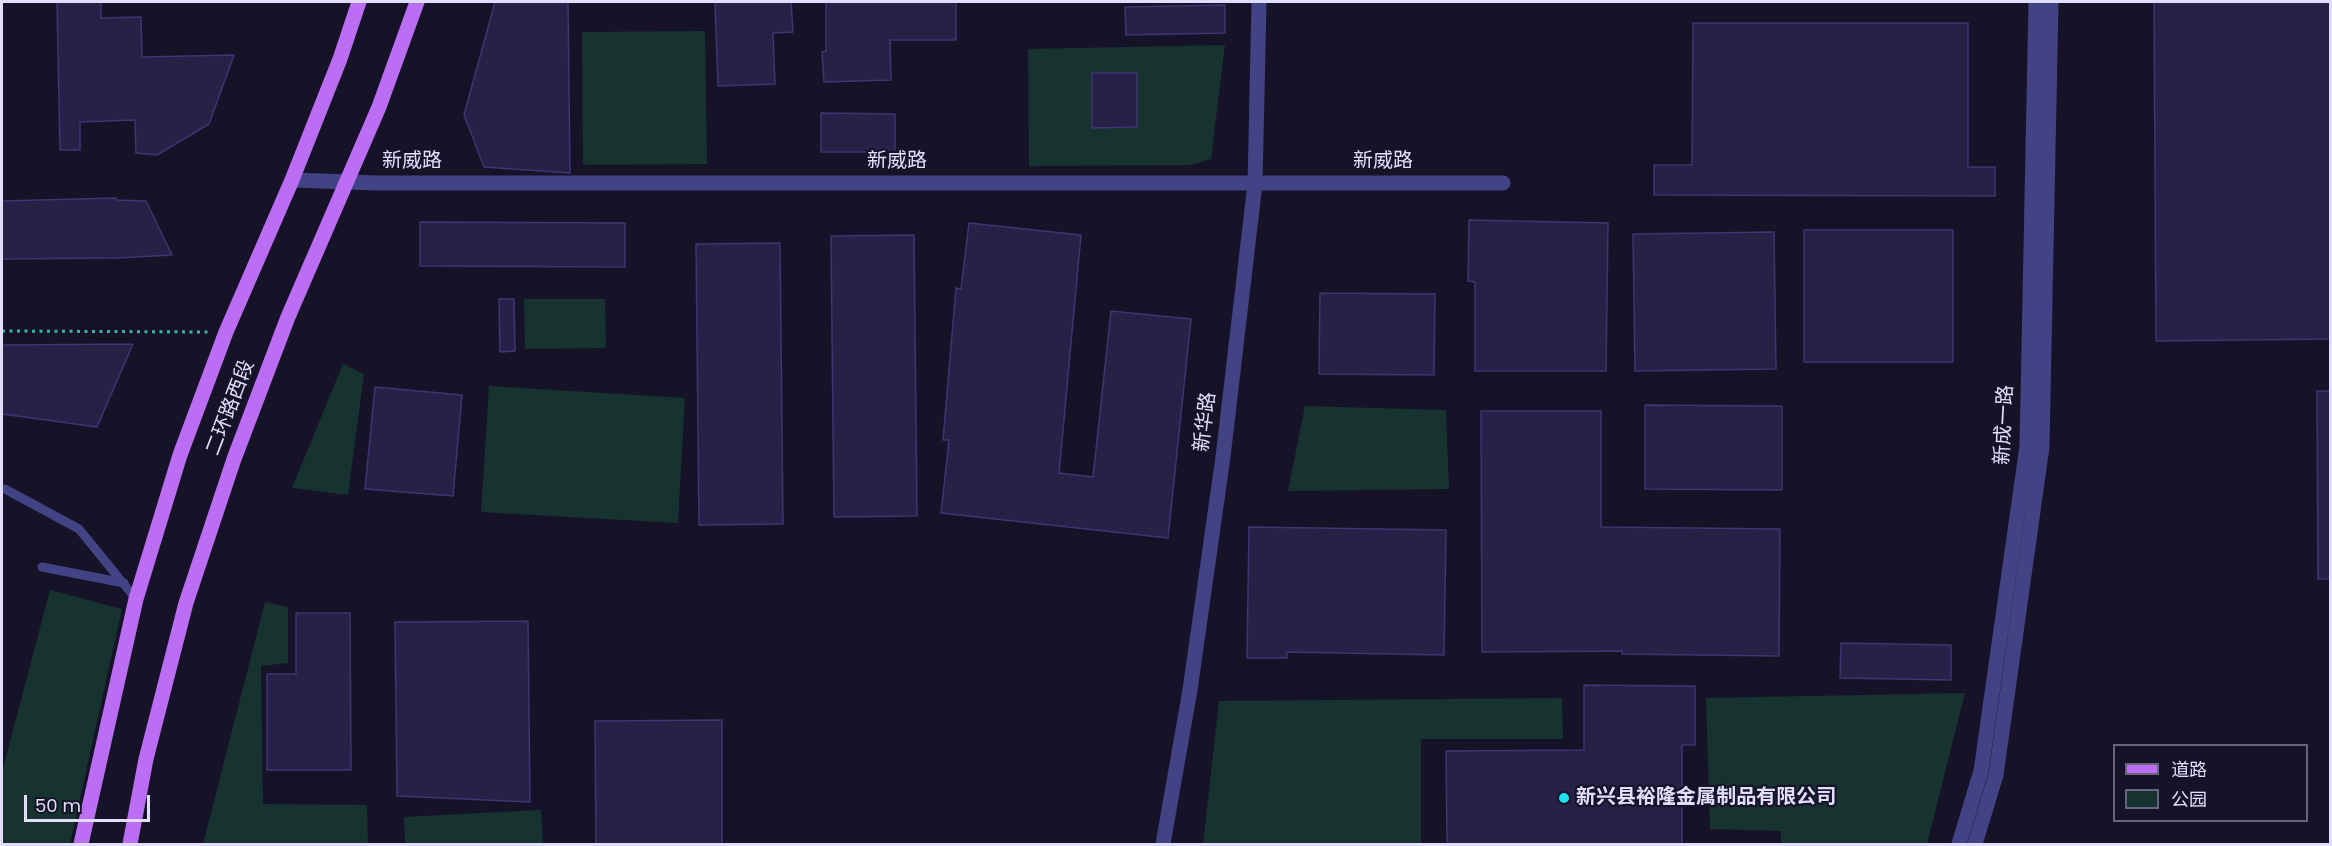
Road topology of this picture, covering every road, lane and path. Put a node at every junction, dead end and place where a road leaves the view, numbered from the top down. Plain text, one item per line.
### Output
1 (359, 2) edge
2 (417, 2) edge
3 (1259, 2) edge
4 (2036, 2) edge
5 (2051, 2) edge
6 (292, 180) junction
7 (347, 182) junction
8 (1503, 183) dead end
9 (1255, 184) junction
10 (2, 331) edge
11 (226, 332) junction
12 (5, 489) dead end
13 (42, 567) dead end
14 (124, 583) junction
15 (136, 599) junction
16 (81, 844) edge
17 (130, 844) edge
18 (1163, 844) edge
19 (1959, 844) edge
20 (1975, 844) edge

1 - 6 main road, 二环路西段
2 - 7 main road, 二环路西段
3 - 9 street, 新华路
4 - 19 street, 新成一路
5 - 20 street, 新成一路
6 - 7 street, 新威路
6 - 11 main road, 二环路西段
7 - 9 street, 新威路
7 - 17 main road, 二环路西段
8 - 9 street, 新威路
9 - 18 street, 新华路
10 - 11 path
11 - 15 main road, 二环路西段
12 - 14 lane
13 - 14 lane
14 - 15 lane
15 - 16 main road, 二环路西段

